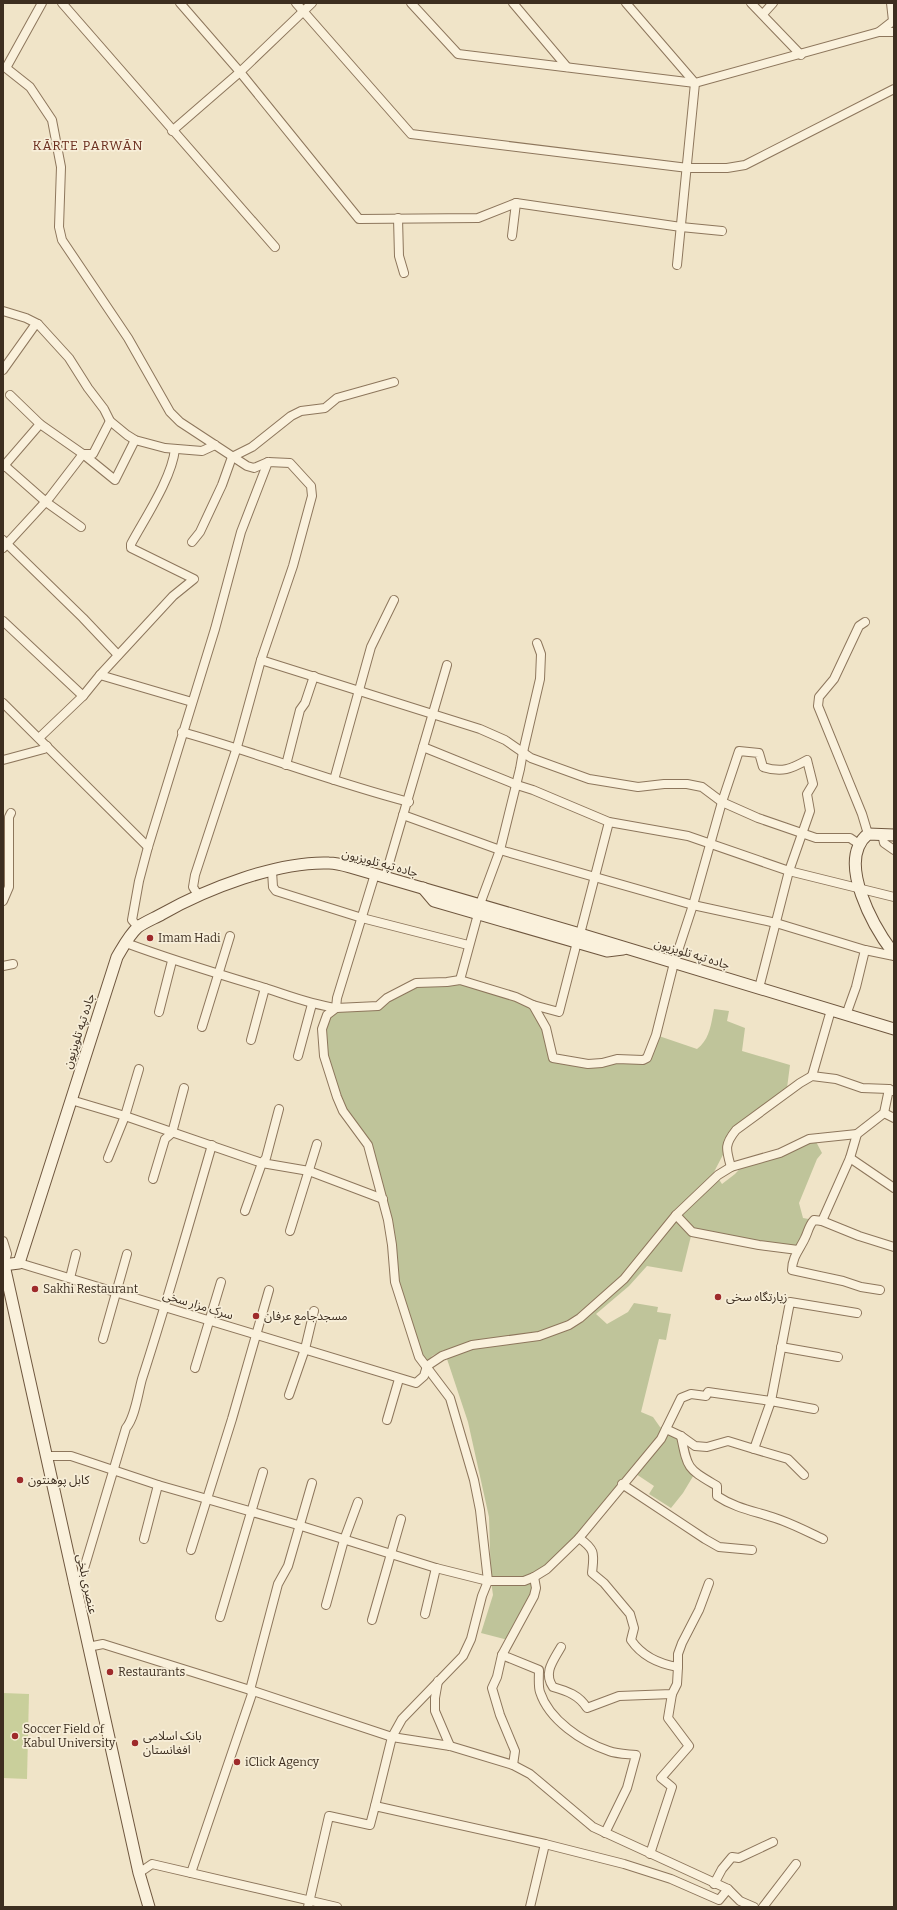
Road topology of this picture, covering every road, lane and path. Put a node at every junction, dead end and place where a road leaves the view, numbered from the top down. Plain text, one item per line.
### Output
1 (42, 3) edge
2 (62, 3) edge
3 (180, 3) edge
4 (296, 3) edge
5 (312, 3) edge
6 (412, 3) edge
7 (513, 3) edge
8 (626, 3) edge
9 (751, 3) edge
10 (773, 3) edge
11 (892, 3) edge
12 (303, 11) junction
13 (763, 14) junction
14 (893, 23) edge
15 (879, 32) junction
16 (894, 32) edge
17 (801, 54) junction
18 (567, 67) junction
19 (240, 72) junction
20 (695, 83) junction
21 (894, 89) edge
22 (172, 131) junction
23 (688, 168) junction
24 (516, 203) junction
25 (398, 218) junction
26 (680, 227) junction
27 (722, 231) dead end
28 (512, 236) dead end
29 (275, 247) dead end
30 (677, 265) dead end
31 (404, 273) dead end
32 (3, 311) edge
33 (38, 324) junction
34 (3, 370) edge
35 (394, 382) dead end
36 (10, 395) dead end
37 (110, 421) junction
38 (40, 424) junction
39 (135, 440) junction
40 (215, 445) junction
41 (175, 449) junction
42 (83, 454) junction
43 (232, 457) junction
44 (268, 462) junction
45 (4, 466) edge
46 (46, 502) junction
47 (81, 527) dead end
48 (192, 542) dead end
49 (4, 544) edge
50 (394, 600) dead end
51 (3, 621) edge
52 (865, 622) dead end
53 (537, 643) dead end
54 (118, 655) junction
55 (261, 660) junction
56 (447, 665) dead end
57 (100, 675) junction
58 (314, 676) junction
59 (358, 689) junction
60 (82, 696) junction
61 (192, 702) junction
62 (3, 703) edge
63 (433, 713) junction
64 (182, 732) junction
65 (40, 737) junction
66 (47, 746) junction
67 (423, 747) junction
68 (237, 748) junction
69 (523, 752) junction
70 (3, 760) edge
71 (286, 765) junction
72 (334, 780) junction
73 (517, 785) junction
74 (408, 802) junction
75 (722, 802) junction
76 (11, 813) dead end
77 (403, 815) junction
78 (609, 822) junction
79 (803, 833) junction
80 (868, 834) junction
81 (882, 834) junction
82 (894, 835) edge
83 (711, 843) junction
84 (859, 844) junction
85 (148, 847) junction
86 (500, 850) junction
87 (894, 850) edge
88 (272, 870) junction
89 (789, 871) junction
90 (380, 875) junction
91 (596, 876) junction
92 (858, 887) junction
93 (198, 895) junction
94 (894, 897) edge
95 (3, 900) edge
96 (693, 905) junction
97 (479, 909) junction
98 (362, 918) junction
99 (776, 923) junction
100 (138, 927) junction
101 (230, 936) dead end
102 (578, 938) junction
103 (126, 943) junction
104 (468, 945) junction
105 (865, 950) junction
106 (894, 955) edge
107 (172, 961) junction
108 (674, 963) junction
109 (13, 964) dead end
110 (3, 966) edge
111 (218, 975) junction
112 (460, 980) junction
113 (265, 988) junction
114 (759, 988) junction
115 (312, 1004) junction
116 (533, 1005) junction
117 (336, 1008) junction
118 (830, 1010) junction
119 (159, 1012) dead end
120 (846, 1015) junction
121 (202, 1027) dead end
122 (894, 1030) edge
123 (251, 1040) dead end
124 (298, 1056) dead end
125 (139, 1069) dead end
126 (812, 1076) junction
127 (184, 1088) dead end
128 (892, 1090) edge
129 (71, 1100) junction
130 (279, 1109) dead end
131 (884, 1113) junction
132 (125, 1116) junction
133 (894, 1118) edge
134 (172, 1133) junction
135 (857, 1134) junction
136 (317, 1144) dead end
137 (212, 1145) junction
138 (108, 1158) dead end
139 (850, 1158) junction
140 (262, 1163) junction
141 (731, 1167) junction
142 (309, 1171) junction
143 (153, 1178) dead end
144 (894, 1188) edge
145 (383, 1199) junction
146 (245, 1211) dead end
147 (676, 1215) junction
148 (822, 1221) junction
149 (290, 1231) dead end
150 (3, 1241) edge
151 (894, 1247) edge
152 (798, 1250) junction
153 (76, 1254) dead end
154 (127, 1254) dead end
155 (19, 1263) junction
156 (3, 1265) edge
157 (70, 1278) junction
158 (221, 1282) dead end
159 (269, 1290) dead end
160 (880, 1290) dead end
161 (116, 1292) junction
162 (165, 1307) junction
163 (314, 1311) dead end
164 (857, 1313) dead end
165 (209, 1320) junction
166 (255, 1335) junction
167 (103, 1339) dead end
168 (781, 1347) junction
169 (305, 1349) junction
170 (838, 1357) dead end
171 (427, 1366) junction
172 (195, 1368) dead end
173 (399, 1379) junction
174 (289, 1395) dead end
175 (771, 1401) junction
176 (814, 1409) dead end
177 (387, 1420) dead end
178 (666, 1429) junction
179 (681, 1436) junction
180 (754, 1450) junction
181 (46, 1456) junction
182 (113, 1470) junction
183 (263, 1472) dead end
184 (804, 1475) dead end
185 (312, 1484) dead end
186 (622, 1484) junction
187 (158, 1485) junction
188 (207, 1499) junction
189 (358, 1502) dead end
190 (251, 1512) junction
191 (401, 1519) dead end
192 (298, 1525) junction
193 (579, 1538) junction
194 (144, 1539) dead end
195 (823, 1539) dead end
196 (344, 1540) junction
197 (191, 1550) dead end
198 (752, 1550) dead end
199 (391, 1554) junction
200 (436, 1568) junction
201 (534, 1577) junction
202 (488, 1581) junction
203 (73, 1582) junction
204 (709, 1583) dead end
205 (326, 1605) dead end
206 (425, 1614) dead end
207 (220, 1617) dead end
208 (372, 1620) dead end
209 (88, 1647) junction
210 (561, 1647) dead end
211 (502, 1655) junction
212 (678, 1667) junction
213 (438, 1680) junction
214 (252, 1690) junction
215 (672, 1694) junction
216 (392, 1737) junction
217 (450, 1746) junction
218 (513, 1765) junction
219 (375, 1806) junction
220 (605, 1833) junction
221 (772, 1842) dead end
222 (545, 1844) junction
223 (650, 1854) junction
224 (796, 1864) dead end
225 (139, 1873) junction
226 (191, 1873) junction
227 (714, 1884) junction
228 (728, 1889) junction
229 (309, 1904) edge
230 (739, 1904) edge
231 (149, 1907) edge
232 (337, 1907) edge
233 (530, 1907) edge
234 (754, 1907) edge
235 (763, 1907) edge

1 - 40 street
2 - 22 street
3 - 19 street
4 - 12 street
5 - 12 street
6 - 18 street
7 - 18 street
8 - 20 street
9 - 13 street
10 - 13 street
11 - 14 street
12 - 19 street
12 - 23 street
13 - 17 street
14 - 15 street
15 - 16 street
15 - 17 street
17 - 20 street
18 - 20 street
19 - 22 street
19 - 25 street
20 - 23 street
21 - 23 street
22 - 29 street
23 - 26 street
24 - 25 street
24 - 26 street
24 - 28 street
25 - 31 street
26 - 27 street
26 - 30 street
32 - 33 street
33 - 34 street
33 - 37 street
35 - 43 street
36 - 38 street
37 - 39 street
37 - 42 street
38 - 42 street
38 - 45 street
39 - 41 street
39 - 42 street
40 - 41 street
40 - 43 street
41 - 54 street
42 - 46 street
43 - 44 street
43 - 48 street
44 - 55 street
44 - 61 street
45 - 46 street
46 - 47 street
46 - 49 street
49 - 54 street
50 - 59 street
51 - 60 street
52 - 80 street
53 - 69 street
54 - 57 street
55 - 58 street
55 - 68 street
56 - 63 street
57 - 60 street
57 - 61 street
58 - 59 street
58 - 71 street
59 - 63 street
59 - 72 street
60 - 65 street
61 - 64 street
62 - 65 street
63 - 67 street
63 - 69 street
64 - 68 street
64 - 85 street
65 - 66 street
66 - 70 street
66 - 85 street
67 - 73 street
67 - 74 street
68 - 71 street
68 - 93 street
69 - 73 street
69 - 75 street
71 - 72 street
72 - 74 street
73 - 78 street
73 - 86 street
74 - 77 street
75 - 79 street
75 - 79 street
75 - 83 street
76 - 95 street
77 - 86 street
77 - 90 street
78 - 83 street
78 - 91 street
79 - 84 street
79 - 89 street
80 - 81 street
80 - 84 street
81 - 82 street
81 - 87 street
83 - 89 street
83 - 96 street
84 - 92 street
85 - 100 street
86 - 91 street
86 - 97 street
88 - 90 street, جاده تپه تلویزیون
88 - 93 street, جاده تپه تلویزیون
88 - 98 street
89 - 92 street
89 - 99 street
90 - 97 street, جاده تپه تلویزیون
90 - 98 street
91 - 96 street
91 - 102 street
92 - 94 street
92 - 106 street
93 - 100 street, جاده تپه تلویزیون
96 - 99 street
96 - 108 street
97 - 102 street
97 - 104 street
98 - 104 street
98 - 117 street
99 - 105 street
99 - 114 street
100 - 103 street, جاده تپه تلویزیون
101 - 111 street
102 - 108 street, جاده تپه تلویزیون
102 - 116 street
103 - 107 street
103 - 129 street, جاده تپه تلویزیون
104 - 112 street
105 - 106 street
105 - 120 street
107 - 111 street
107 - 119 street
108 - 114 street, جاده تپه تلویزیون
108 - 116 street
109 - 110 street
111 - 113 street
111 - 121 street
112 - 116 street
112 - 117 street
113 - 115 street
113 - 123 street
114 - 118 street, جاده تپه تلویزیون
115 - 117 street
115 - 124 street
117 - 145 street
118 - 120 street, جاده تپه تلویزیون
118 - 126 street
120 - 122 street, جاده تپه تلویزیون
125 - 132 street
126 - 128 street
126 - 141 street
127 - 134 street
128 - 131 street
129 - 132 street
129 - 155 street, جاده تپه تلویزیون
130 - 140 street
131 - 133 street
131 - 135 street
132 - 134 street
132 - 138 street
134 - 137 street
134 - 143 street
135 - 139 street
135 - 141 street
136 - 142 street
137 - 140 street
137 - 162 street
139 - 144 street
139 - 148 street
140 - 142 street
140 - 146 street
141 - 147 street
142 - 145 street
142 - 149 street
145 - 171 street
147 - 152 street
147 - 171 street
148 - 151 street
148 - 152 street
150 - 156 street
152 - 160 street
153 - 157 street
154 - 161 street
155 - 156 street
155 - 157 street, سرک مزار سخی
156 - 181 street, عنصری بلخی
157 - 161 street, سرک مزار سخی
158 - 165 street
159 - 166 street
161 - 162 street, سرک مزار سخی
161 - 167 street
162 - 165 street, سرک مزار سخی
162 - 182 street
163 - 169 street
164 - 168 street
165 - 166 street, سرک مزار سخی
165 - 172 street
166 - 169 street, سرک مزار سخی
166 - 188 street
168 - 170 street
168 - 175 street
169 - 173 street, سرک مزار سخی
169 - 174 street
171 - 173 street, سرک مزار سخی
171 - 202 street
173 - 177 street
175 - 176 street
175 - 178 street
175 - 180 street
178 - 179 street
178 - 186 street
179 - 180 street
179 - 195 street
180 - 184 street
181 - 182 street
181 - 203 street, عنصری بلخی
182 - 187 street
182 - 203 street
183 - 190 street
185 - 192 street
186 - 193 street
186 - 198 street
187 - 188 street
187 - 194 street
188 - 190 street
188 - 197 street
189 - 196 street
190 - 192 street
190 - 207 street
191 - 199 street
192 - 196 street
192 - 214 street
193 - 201 street
193 - 212 street
196 - 199 street
196 - 205 street
199 - 200 street
199 - 208 street
200 - 202 street
200 - 206 street
201 - 202 street
201 - 211 street
202 - 213 street
203 - 209 street, عنصری بلخی
204 - 212 street
209 - 214 street
209 - 225 street, عنصری بلخی
210 - 215 street
211 - 218 street
211 - 220 street
212 - 215 street
213 - 216 street
213 - 217 street
214 - 216 street
214 - 226 street
215 - 223 street
216 - 217 street
216 - 219 street
217 - 218 street
218 - 220 street
219 - 222 street
219 - 229 street
220 - 223 street
221 - 227 street
222 - 228 street
222 - 233 street
223 - 227 street
224 - 235 street
225 - 226 street
225 - 231 street, عنصری بلخی
226 - 229 street
227 - 228 street
228 - 230 street
229 - 232 street
230 - 234 street

